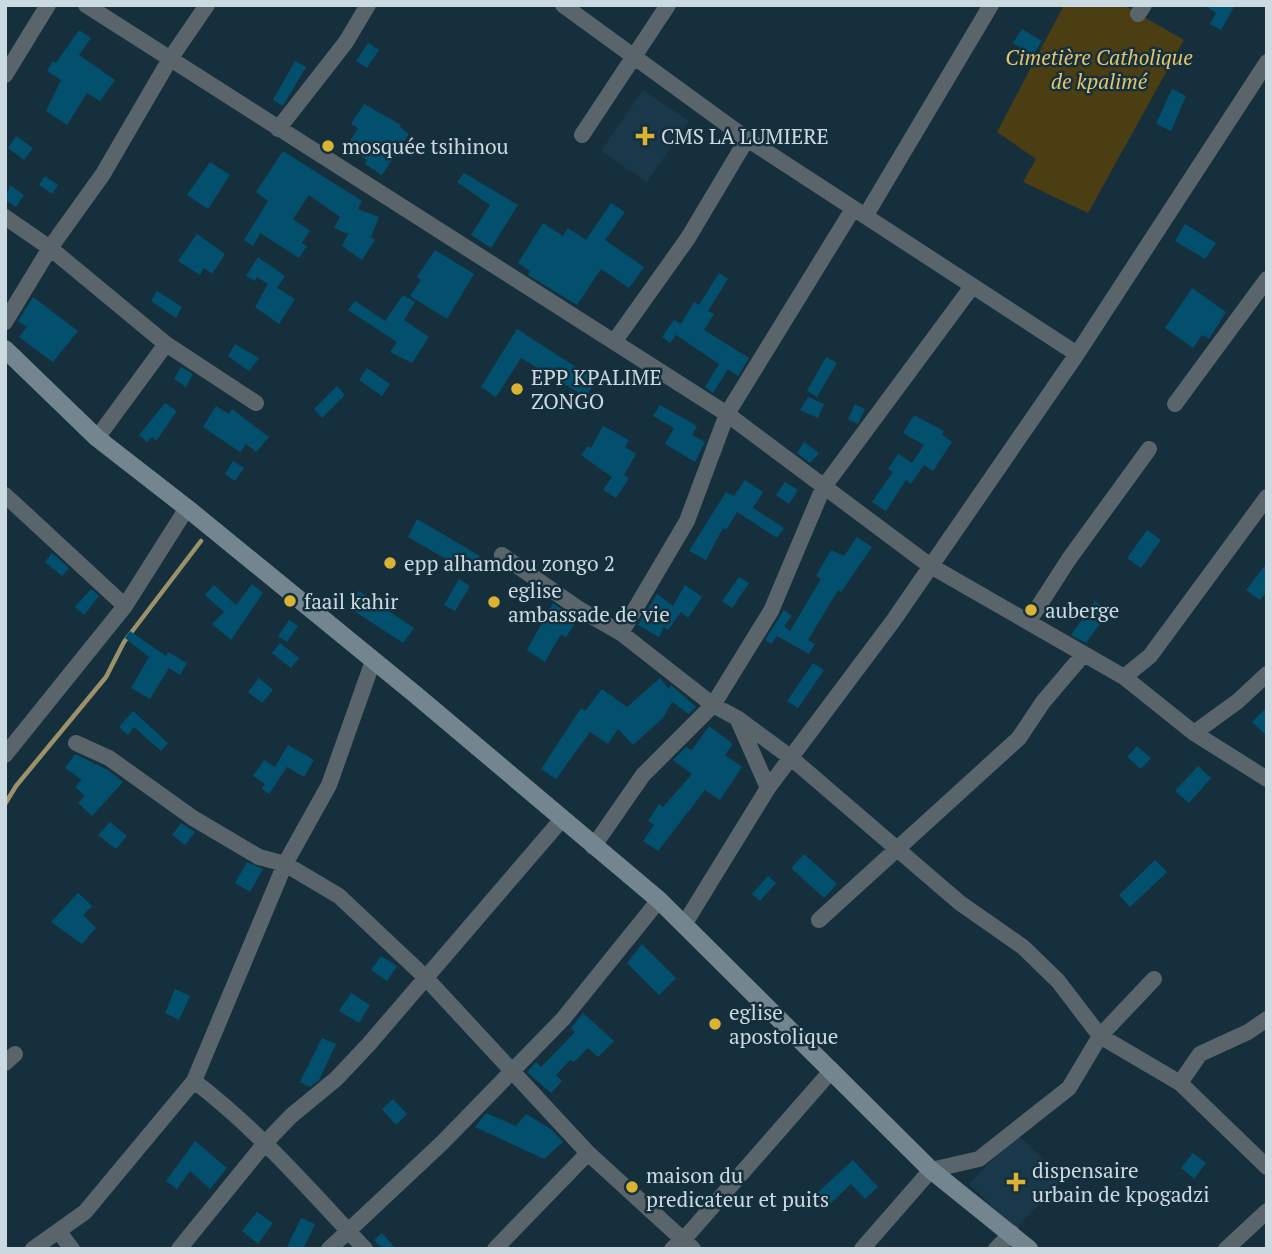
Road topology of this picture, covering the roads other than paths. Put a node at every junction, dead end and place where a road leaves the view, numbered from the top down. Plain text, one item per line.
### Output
1 (48, 5) edge
2 (86, 5) edge
3 (207, 5) edge
4 (368, 5) edge
5 (563, 5) edge
6 (668, 5) edge
7 (991, 5) edge
8 (170, 59) junction
9 (635, 59) junction
10 (1267, 62) edge
11 (5, 75) edge
12 (278, 129) junction
13 (582, 135) dead end
14 (747, 139) junction
15 (859, 212) junction
16 (5, 217) edge
17 (50, 248) junction
18 (1267, 279) edge
19 (971, 288) junction
20 (5, 322) edge
21 (614, 342) junction
22 (166, 344) junction
23 (5, 349) edge
24 (1077, 354) junction
25 (256, 403) dead end
26 (1175, 404) dead end
27 (727, 414) junction
28 (97, 438) junction
29 (1149, 449) dead end
30 (823, 488) junction
31 (5, 495) edge
32 (1267, 497) edge
33 (187, 508) junction
34 (502, 555) dead end
35 (929, 565) junction
36 (125, 606) junction
37 (1029, 621) junction
38 (621, 633) junction
39 (1083, 654) junction
40 (373, 661) junction
41 (1267, 674) edge
42 (1124, 677) junction
43 (713, 705) junction
44 (737, 718) junction
45 (1194, 733) junction
46 (76, 743) dead end
47 (5, 755) edge
48 (790, 757) junction
49 (1267, 779) edge
50 (768, 788) junction
51 (563, 818) junction
52 (593, 846) junction
53 (898, 850) junction
54 (285, 864) junction
55 (659, 900) junction
56 (819, 920) dead end
57 (685, 923) junction
58 (424, 976) junction
59 (1154, 979) dead end
60 (1267, 1019) edge
61 (1100, 1036) junction
62 (510, 1070) junction
63 (832, 1070) junction
64 (194, 1081) junction
65 (1181, 1083) junction
66 (266, 1142) junction
67 (588, 1153) junction
68 (1267, 1167) edge
69 (931, 1170) junction
70 (1267, 1211) edge
71 (59, 1231) junction
72 (348, 1231) junction
73 (1012, 1233) junction
74 (684, 1245) edge
75 (33, 1249) edge
76 (72, 1249) edge
77 (179, 1249) edge
78 (329, 1249) edge
79 (365, 1249) edge
80 (495, 1249) edge
81 (862, 1249) edge
82 (996, 1249) edge
83 (1029, 1249) edge
84 (1226, 1249) edge

1 - 11 street
2 - 8 street
3 - 8 street
4 - 12 street
5 - 9 street
6 - 9 street
7 - 15 street
8 - 12 street
8 - 17 street
9 - 13 street
9 - 14 street
10 - 24 street
12 - 21 street
14 - 15 street
14 - 21 street
15 - 19 street
15 - 27 street
16 - 17 street
17 - 20 street
17 - 22 street
18 - 26 street
19 - 24 street
19 - 30 street
21 - 27 street
22 - 25 street
22 - 28 street
23 - 28 street
24 - 35 street
27 - 30 street
27 - 38 street
28 - 33 street
29 - 37 street
30 - 35 street
30 - 43 street
31 - 36 street
32 - 42 street
33 - 36 street
33 - 40 street
34 - 38 street
35 - 37 street
35 - 48 street
36 - 47 street
37 - 39 street
38 - 43 street
39 - 42 street
39 - 53 street
40 - 51 street
40 - 54 street
41 - 45 street
42 - 45 street
43 - 44 street
43 - 52 street
44 - 48 street
44 - 50 street
45 - 49 street
46 - 54 street
48 - 50 street
48 - 53 street
50 - 57 street
51 - 52 street
51 - 58 street
52 - 55 street
53 - 56 street
53 - 61 street
54 - 58 street
54 - 64 street
55 - 57 street
55 - 62 street
57 - 63 street
58 - 62 street
58 - 66 street
59 - 61 street
60 - 65 street
61 - 65 street
61 - 69 street
62 - 67 street
62 - 72 street
63 - 69 street
63 - 74 street
64 - 66 street
64 - 71 street
65 - 68 street
66 - 72 street
66 - 77 street
67 - 74 street
67 - 80 street
69 - 73 street
69 - 81 street
70 - 84 street
71 - 75 street
71 - 76 street
72 - 78 street
72 - 79 street
73 - 82 street
73 - 83 street

